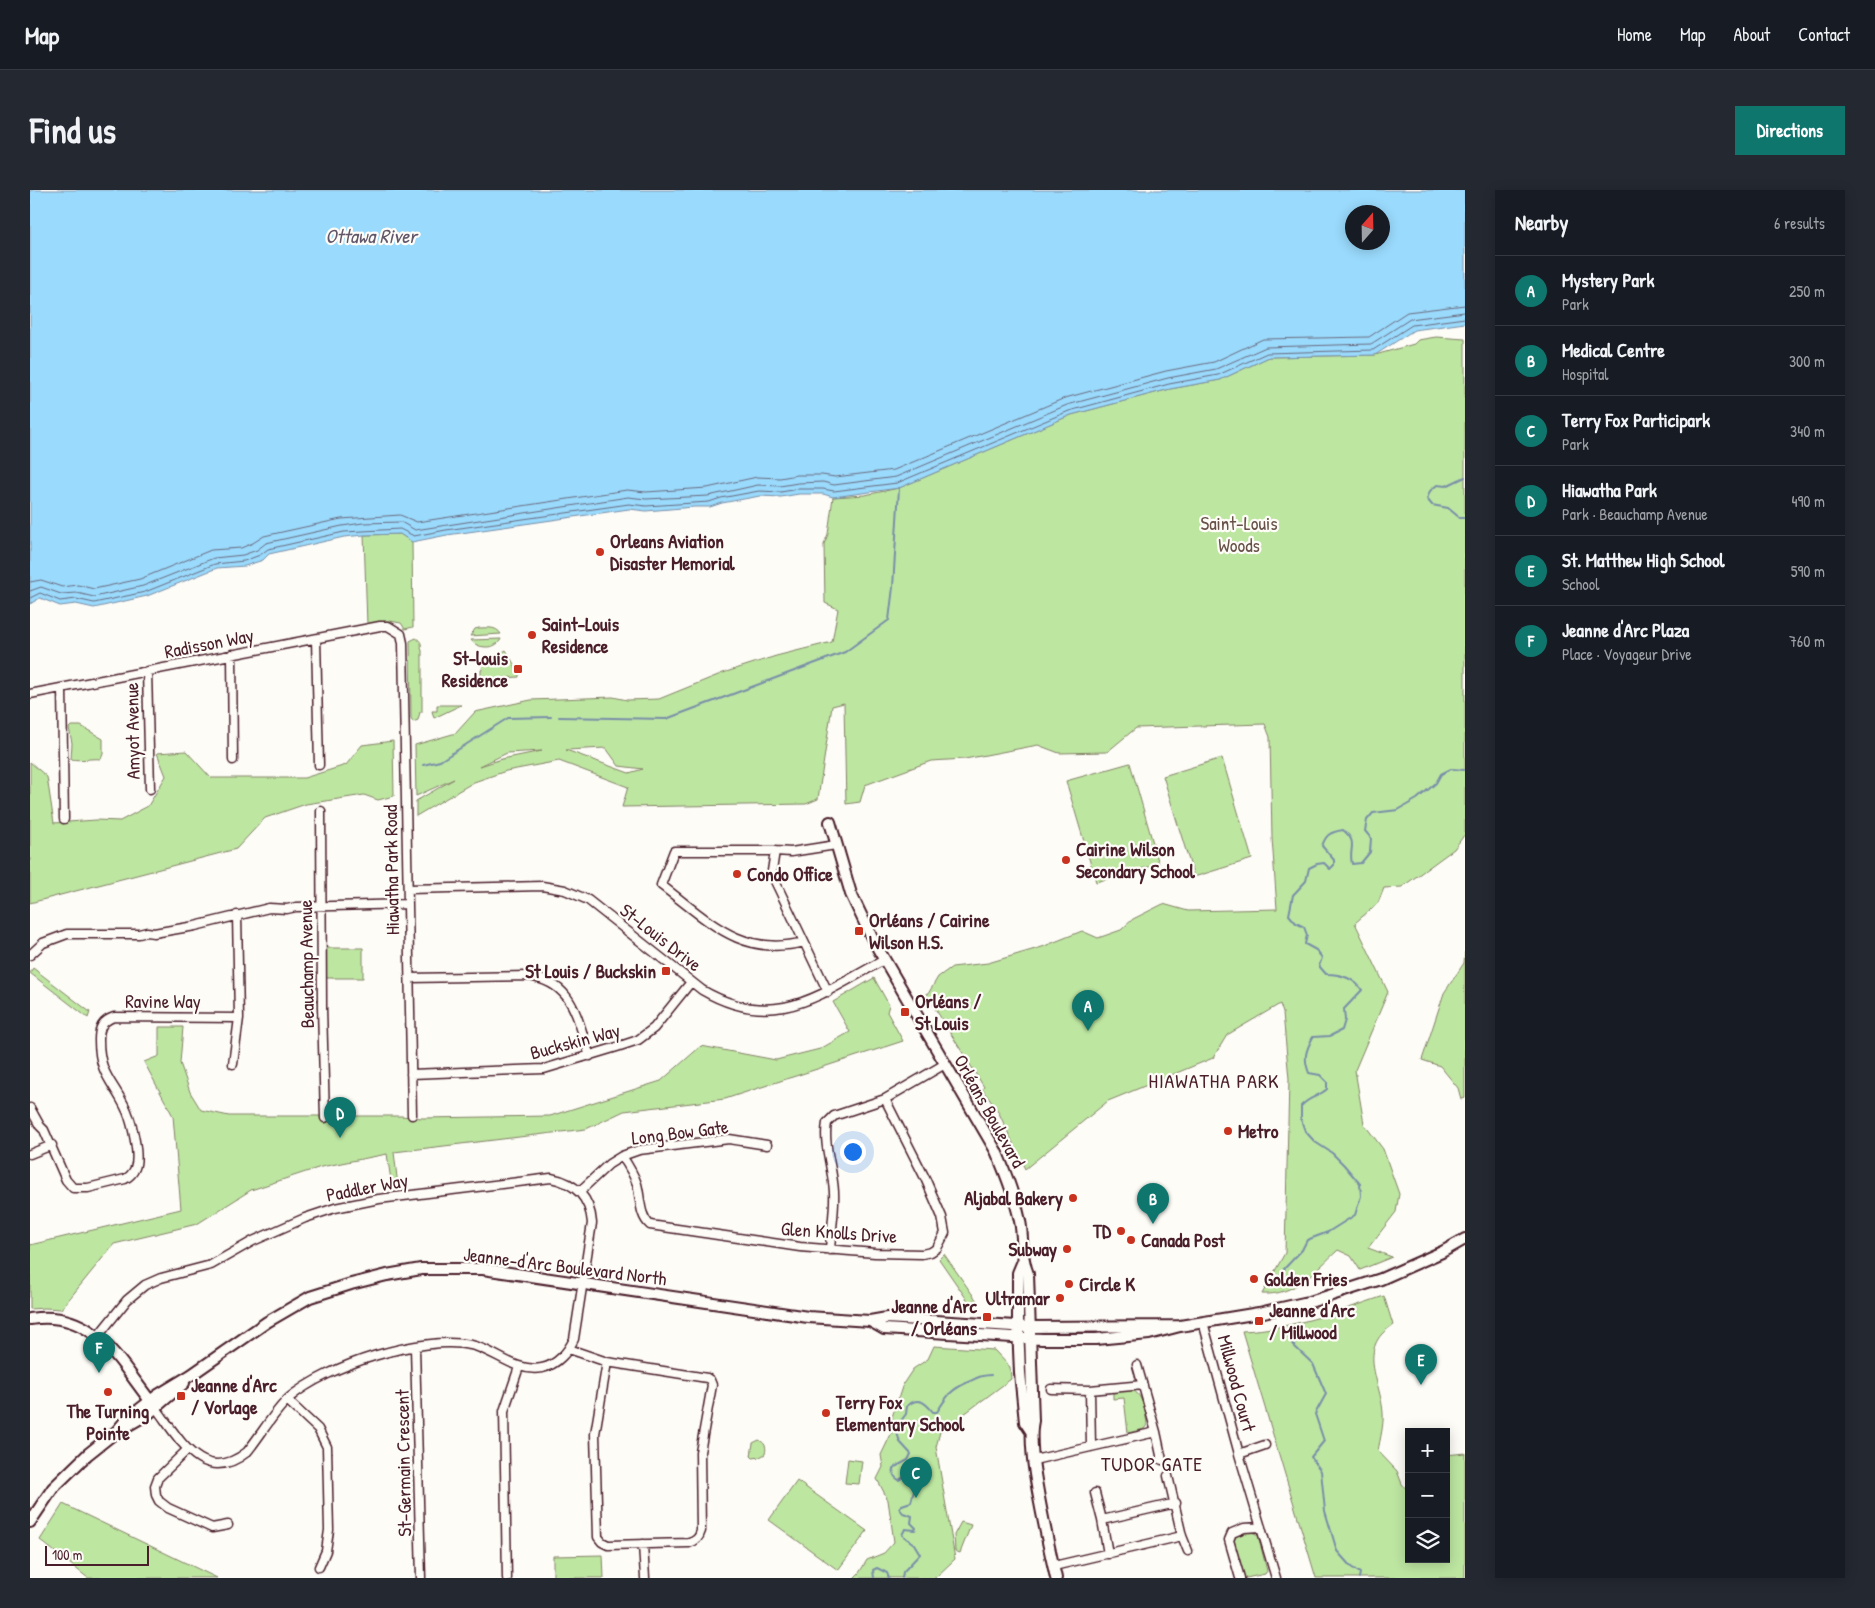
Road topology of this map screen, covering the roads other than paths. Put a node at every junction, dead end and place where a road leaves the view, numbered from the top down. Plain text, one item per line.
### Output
1 (394, 628) joint
2 (316, 639) junction
3 (232, 654) junction
4 (147, 671) junction
5 (62, 688) junction
6 (30, 694) edge
7 (233, 760) dead end
8 (319, 764) dead end
9 (150, 789) dead end
10 (321, 811) dead end
11 (64, 819) dead end
12 (830, 822) dead end
13 (836, 845) junction
14 (775, 851) junction
15 (408, 889) junction
16 (408, 904) junction
17 (321, 906) junction
18 (237, 915) junction
19 (804, 942) junction
20 (30, 955) edge
21 (884, 960) junction
22 (410, 978) junction
23 (691, 982) junction
24 (828, 992) junction
25 (239, 1018) junction
26 (590, 1056) junction
27 (232, 1064) dead end
28 (945, 1064) junction
29 (411, 1074) junction
30 (885, 1099) junction
31 (30, 1108) edge
32 (412, 1115) dead end
33 (325, 1118) dead end
34 (52, 1145) junction
35 (767, 1145) dead end
36 (30, 1154) edge
37 (622, 1156) junction
38 (580, 1191) junction
39 (1465, 1239) edge
40 (830, 1250) junction
41 (1023, 1261) junction
42 (582, 1284) junction
43 (30, 1318) edge
44 (870, 1321) junction
45 (1203, 1322) junction
46 (1018, 1326) junction
47 (1180, 1326) junction
48 (1030, 1327) junction
49 (98, 1336) junction
50 (1018, 1338) junction
51 (1030, 1338) junction
52 (415, 1347) junction
53 (569, 1349) junction
54 (607, 1362) junction
55 (1137, 1365) dead end
56 (520, 1367) junction
57 (1143, 1385) junction
58 (1051, 1389) dead end
59 (1090, 1390) junction
60 (287, 1400) junction
61 (153, 1404) junction
62 (1031, 1430) junction
63 (1156, 1432) junction
64 (1265, 1445) dead end
65 (1092, 1447) junction
66 (187, 1450) junction
67 (1239, 1454) junction
68 (1034, 1460) junction
69 (1162, 1460) dead end
70 (1168, 1476) dead end
71 (1095, 1493) dead end
72 (1176, 1503) junction
73 (1102, 1520) junction
74 (30, 1522) edge
75 (228, 1525) dead end
76 (1262, 1527) junction
77 (1182, 1536) junction
78 (643, 1544) junction
79 (1188, 1551) dead end
80 (1108, 1554) junction
81 (1054, 1566) junction
82 (319, 1567) dead end
83 (421, 1578) edge
84 (508, 1578) edge
85 (645, 1578) edge
86 (1056, 1578) edge
87 (1240, 1578) edge
88 (1275, 1578) edge

1 - 2 street, Radisson Way
1 - 15 street, Hiawatha Park Road
2 - 3 street, Radisson Way
2 - 8 street
3 - 4 street, Radisson Way
3 - 7 street
4 - 5 street, Radisson Way
4 - 9 street, Amyot Avenue
5 - 6 street, Radisson Way
5 - 11 street
10 - 17 street, Beauchamp Avenue
12 - 13 main road, Orléans Boulevard
13 - 14 street
13 - 21 main road, Orléans Boulevard
14 - 19 street
14 - 19 street
15 - 16 street, Hiawatha Park Road
15 - 23 street, St-Louis Drive
16 - 17 street
16 - 22 street, Hiawatha Park Road
17 - 18 street
17 - 33 street, Beauchamp Avenue
18 - 20 street
18 - 25 street
19 - 24 street
21 - 24 street, St-Louis Drive
21 - 28 main road, Orléans Boulevard
22 - 26 street
22 - 29 street, Hiawatha Park Road
23 - 24 street, St-Louis Drive
23 - 26 street, Buckskin Way
25 - 27 street
25 - 34 street, Ravine Way
26 - 29 street, Buckskin Way
28 - 30 street
28 - 41 main road, Orléans Boulevard
29 - 32 street, Hiawatha Park Road
30 - 40 street
30 - 40 street, Glen Knolls Drive
31 - 34 street, Ravine Way
34 - 36 street
35 - 37 street, Long Bow Gate
37 - 38 street, Long Bow Gate
37 - 40 street, Glen Knolls Drive
38 - 42 street
38 - 49 street, Paddler Way
39 - 45 main road, Jeanne-d'Arc Boulevard North
41 - 46 main road, Orléans Boulevard
41 - 48 main road, Orléans Boulevard
42 - 44 main road, Jeanne-d'Arc Boulevard North
42 - 53 street
42 - 61 main road, Jeanne-d'Arc Boulevard North
43 - 49 main road
44 - 46 main road, Jeanne-d'Arc Boulevard North
44 - 50 main road, Jeanne-d'Arc Boulevard North
45 - 47 main road, Jeanne-d'Arc Boulevard North
45 - 67 street, Millwood Court
46 - 48 main road, Jeanne-d'Arc Boulevard North
46 - 50 main road, Orléans Boulevard
47 - 48 main road, Jeanne-d'Arc Boulevard North
47 - 51 main road, Jeanne-d'Arc Boulevard North
48 - 51 main road, Orléans Boulevard
49 - 61 main road
50 - 51 main road, Jeanne-d'Arc Boulevard North
50 - 62 main road, Orléans Boulevard
51 - 62 main road, Orléans Boulevard
52 - 56 street
52 - 60 street
52 - 83 street, St-Germain Crescent
53 - 54 street
53 - 56 street
54 - 78 street
54 - 78 street
55 - 57 street
56 - 84 street
57 - 59 street
57 - 63 street
58 - 59 street
59 - 65 street
60 - 66 street
60 - 82 street
61 - 66 street
61 - 74 main road, Jeanne-d'Arc Boulevard North
62 - 68 main road, Orléans Boulevard
63 - 65 street
63 - 69 street
64 - 67 street, Millwood Court
65 - 68 street
66 - 75 street
67 - 76 street, Millwood Court
68 - 81 main road, Orléans Boulevard
70 - 72 street
71 - 73 street
72 - 73 street
72 - 77 street
73 - 80 street
76 - 87 street
76 - 88 street, Millwood Court
77 - 79 street
77 - 80 street
78 - 85 street
80 - 81 street
81 - 86 main road, Orléans Boulevard

